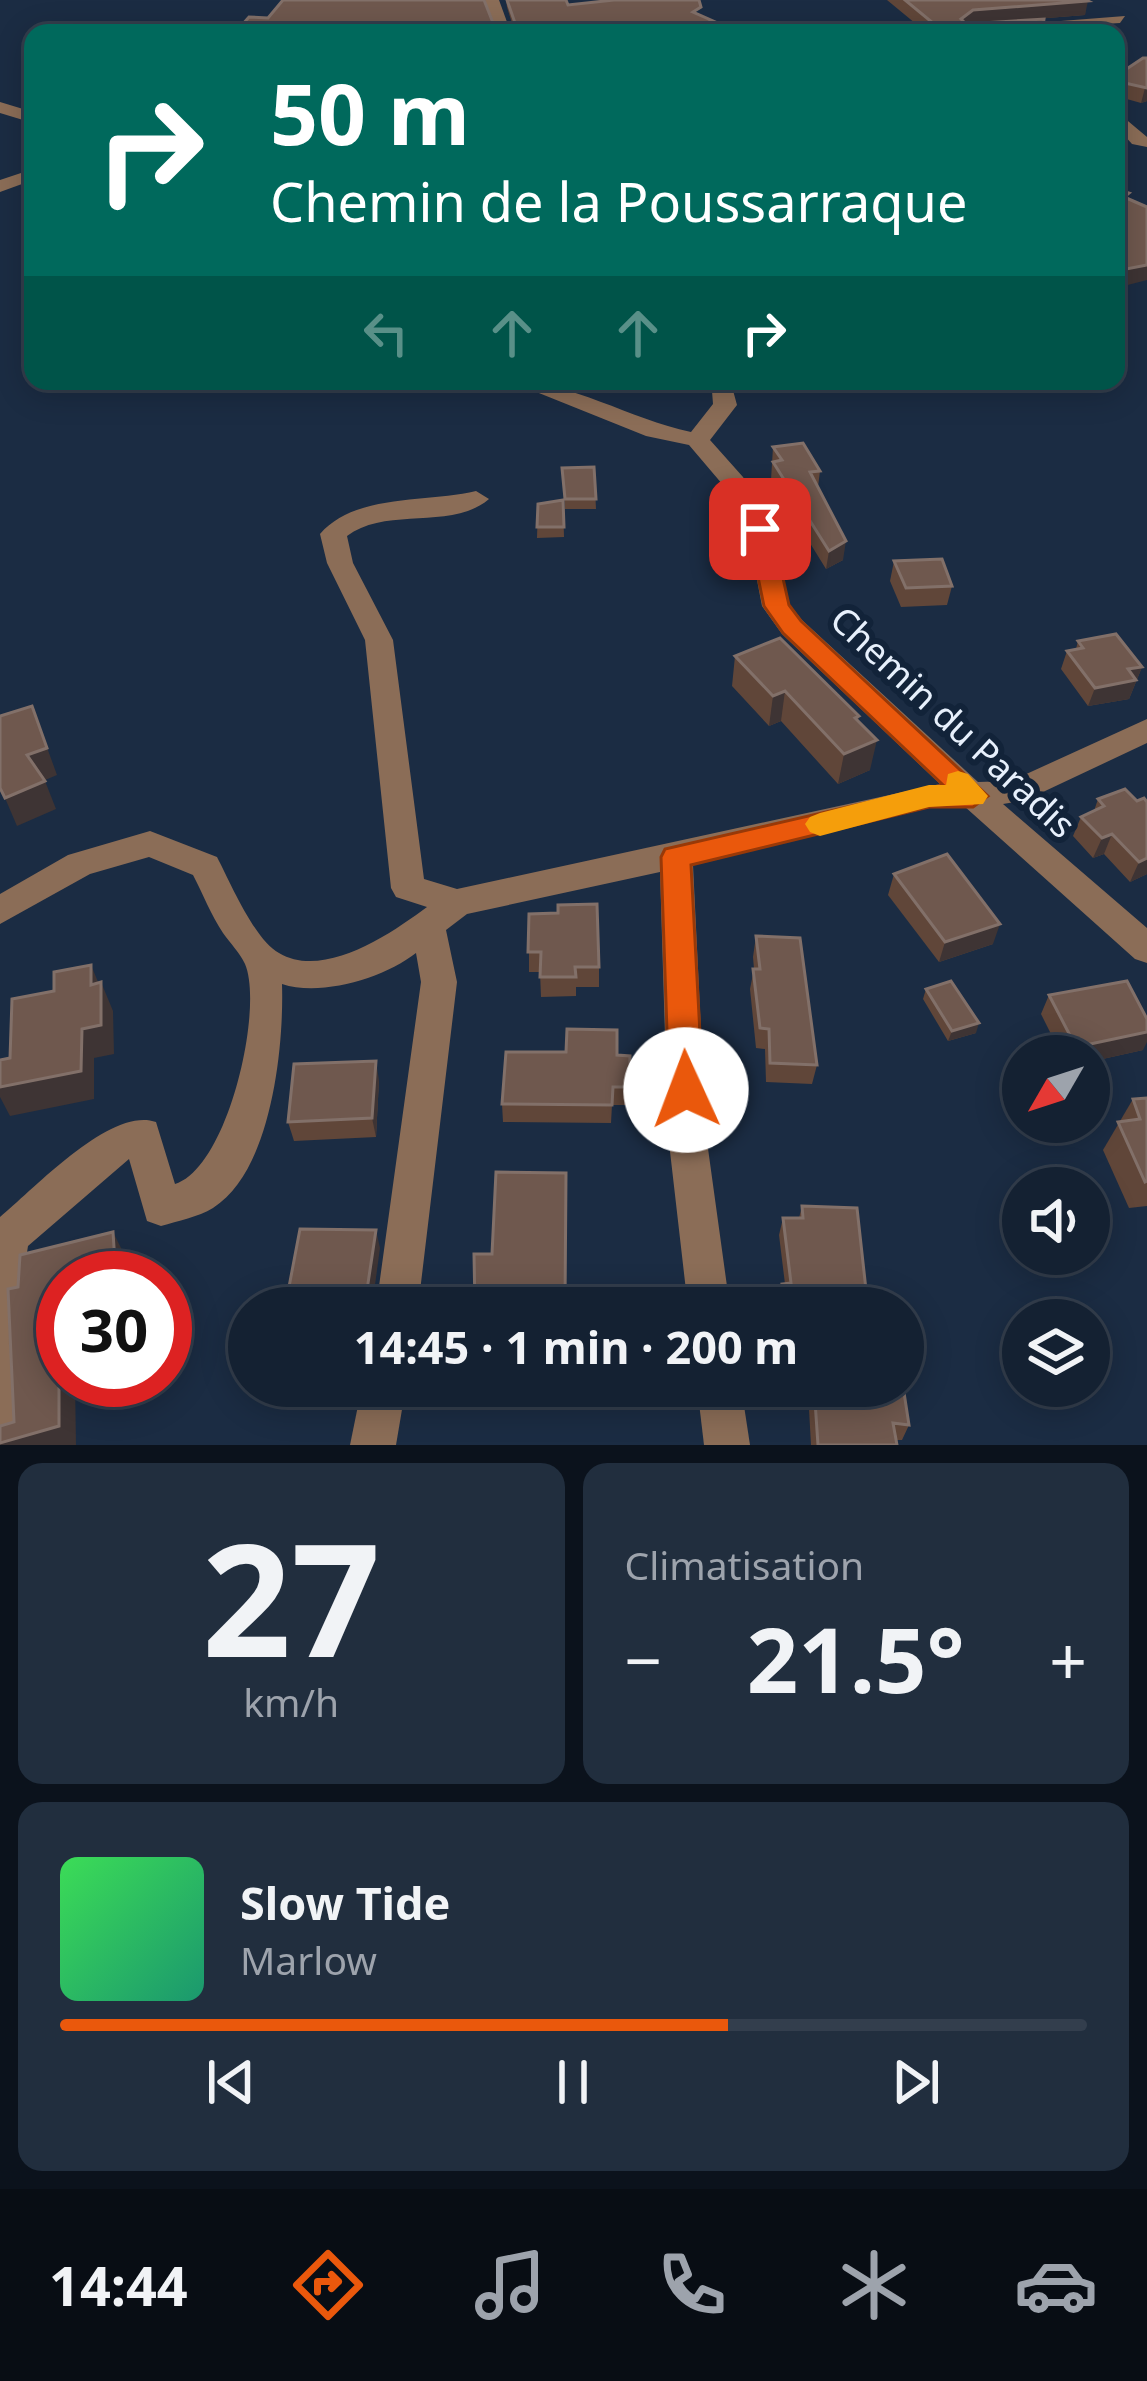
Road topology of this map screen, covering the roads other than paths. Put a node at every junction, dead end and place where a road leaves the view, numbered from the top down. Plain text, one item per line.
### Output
1 (1120, 19) dead end
2 (1067, 24) edge
3 (544, 390) edge
4 (722, 390) edge
5 (697, 440) junction
6 (476, 499) dead end
7 (1147, 730) edge
8 (973, 796) junction
9 (676, 857) junction
10 (0, 910) edge
11 (443, 914) junction
12 (1147, 949) edge
13 (265, 963) junction
14 (400, 1287) edge
15 (706, 1287) edge
16 (0, 1299) edge
17 (379, 1407) edge
18 (722, 1407) edge
19 (4, 1445) edge
20 (373, 1445) edge
21 (727, 1445) edge

1 - 2 street
3 - 5 street
4 - 5 street
5 - 8 street, Chemin du Paradis
6 - 11 street
7 - 8 street
8 - 9 street
8 - 12 street, Chemin du Paradis
9 - 11 street
9 - 15 street
10 - 13 street
11 - 13 street
11 - 14 street
13 - 16 street
16 - 19 street
17 - 20 street
18 - 21 street

